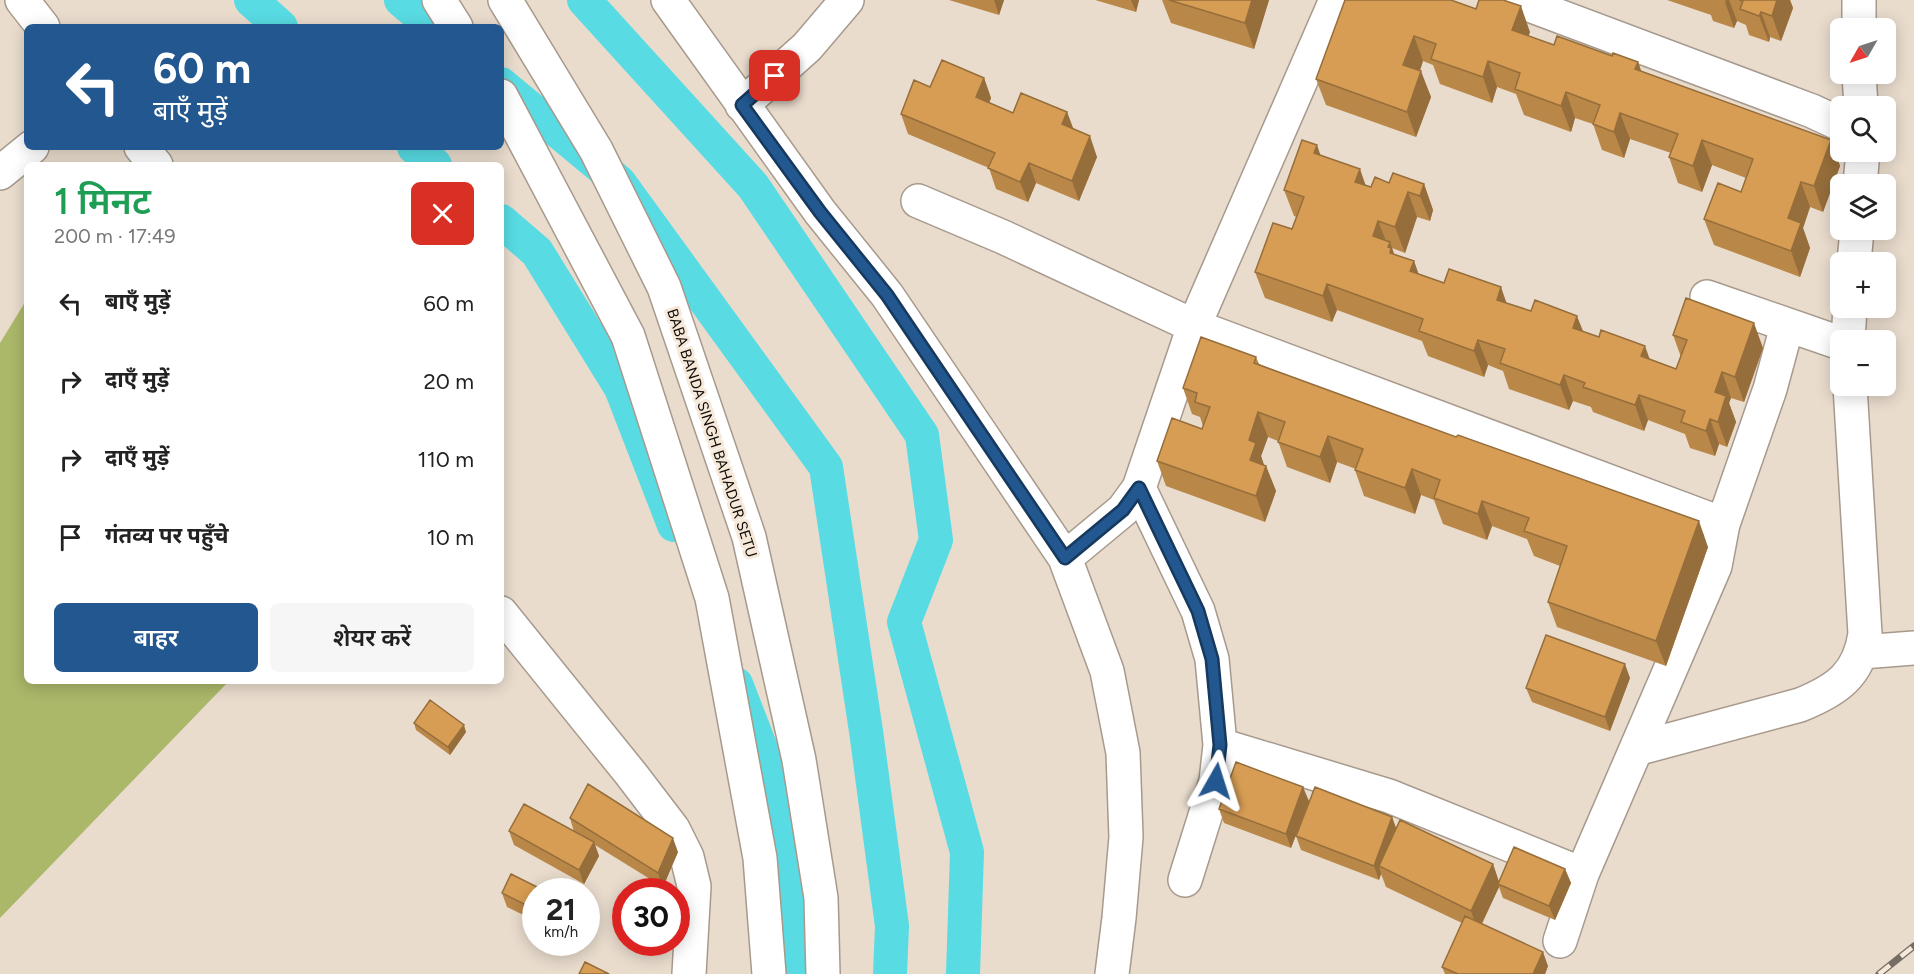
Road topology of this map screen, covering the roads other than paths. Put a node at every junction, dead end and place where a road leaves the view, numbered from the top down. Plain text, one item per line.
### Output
1 (22, 0) edge
2 (439, 0) edge
3 (505, 0) edge
4 (668, 0) edge
5 (847, 0) edge
6 (1336, 0) edge
7 (1516, 0) edge
8 (1859, 0) edge
9 (1859, 18) edge
10 (41, 24) edge
11 (454, 24) edge
12 (504, 102) edge
13 (742, 105) junction
14 (1830, 119) edge
15 (28, 150) edge
16 (144, 150) edge
17 (154, 162) edge
18 (0, 173) edge
19 (918, 201) dead end
20 (1707, 297) dead end
21 (1194, 326) junction
22 (1788, 326) junction
23 (1830, 340) edge
24 (1851, 396) edge
25 (1139, 488) junction
26 (1723, 524) junction
27 (1065, 558) junction
28 (504, 617) edge
29 (1914, 648) edge
30 (1862, 652) junction
31 (1220, 745) junction
32 (1636, 749) junction
33 (1582, 874) junction
34 (1185, 880) dead end
35 (1560, 941) dead end
36 (689, 974) edge
37 (769, 974) edge
38 (824, 974) edge
39 (1112, 974) edge

1 - 10 main road
2 - 11 main road
3 - 38 main road, BABA BANDA SINGH BAHADUR SETU
4 - 13 main road
5 - 13 main road
6 - 21 main road
7 - 14 main road
8 - 9 main road
12 - 37 main road
13 - 27 main road
15 - 18 main road
16 - 17 main road
19 - 21 main road
20 - 22 main road
21 - 25 main road
21 - 26 main road
22 - 23 main road
22 - 26 main road
24 - 30 main road
25 - 27 main road
25 - 31 main road
26 - 32 main road
27 - 39 main road
28 - 36 main road
29 - 30 main road
30 - 32 main road
31 - 33 main road
31 - 34 main road
32 - 33 main road
33 - 35 main road

